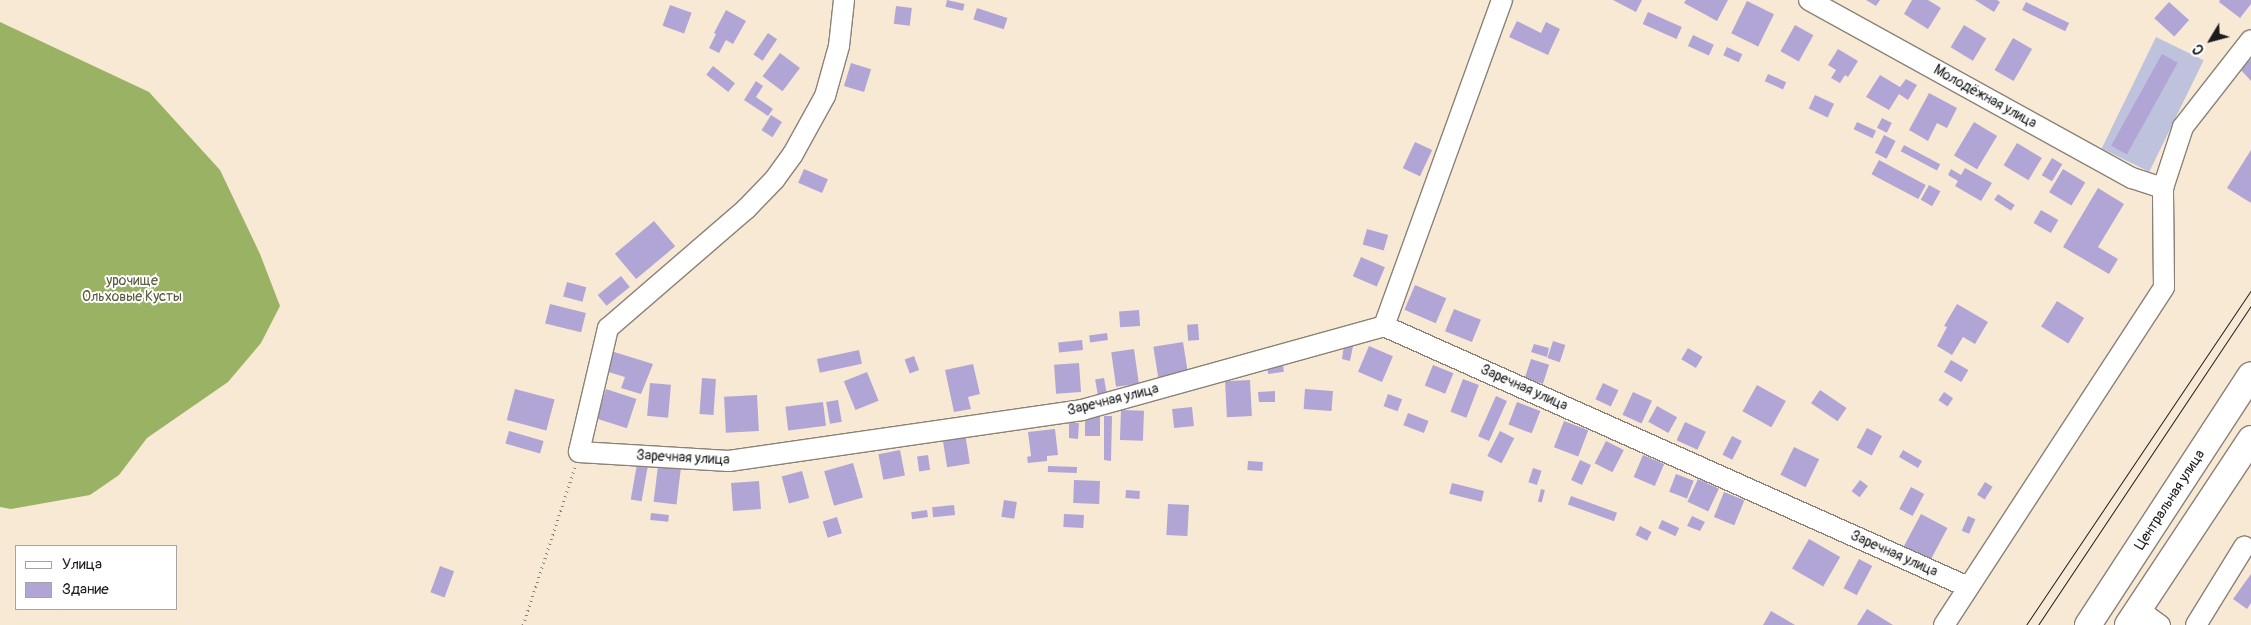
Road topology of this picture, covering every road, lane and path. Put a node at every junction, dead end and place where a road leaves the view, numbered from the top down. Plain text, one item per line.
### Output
1 (844, 0) edge
2 (1502, 0) edge
3 (1809, 0) edge
4 (2251, 40) edge
5 (2163, 188) junction
6 (1384, 326) junction
7 (2251, 375) edge
8 (2251, 439) edge
9 (580, 452) junction
10 (2244, 547) dead end
11 (1968, 587) junction
12 (2112, 590) junction
13 (2133, 617) edge
14 (523, 625) edge
15 (1944, 625) edge
16 (2088, 625) edge
17 (2160, 625) edge
18 (2196, 625) edge

1 - 9 street
2 - 6 street
3 - 5 street, Молодёжная улица
4 - 5 street
5 - 11 street
6 - 9 street, Заречная улица
6 - 11 street, Заречная улица
7 - 12 main road, Центральная улица
8 - 13 main road
9 - 14 path
10 - 18 street
11 - 15 street
12 - 13 main road
12 - 16 main road, Центральная улица
13 - 17 street

